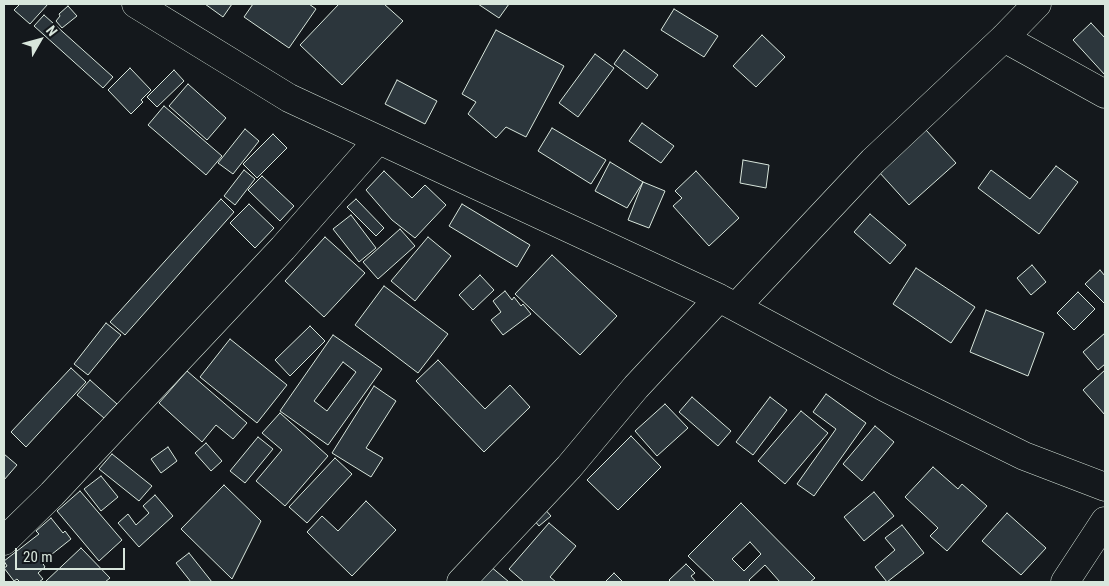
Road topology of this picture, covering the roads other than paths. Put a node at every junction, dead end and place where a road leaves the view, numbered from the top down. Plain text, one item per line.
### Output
1 (1037, 4) edge
2 (141, 5) edge
3 (1004, 38) junction
4 (1105, 94) edge
5 (378, 140) junction
6 (727, 303) junction
7 (1105, 488) edge
8 (1105, 521) edge
9 (4, 541) edge
10 (461, 582) edge
11 (1065, 582) edge

1 - 3 street
2 - 5 street
3 - 4 street
3 - 6 street
5 - 6 street
5 - 9 street
6 - 7 street
6 - 10 street
8 - 11 street

